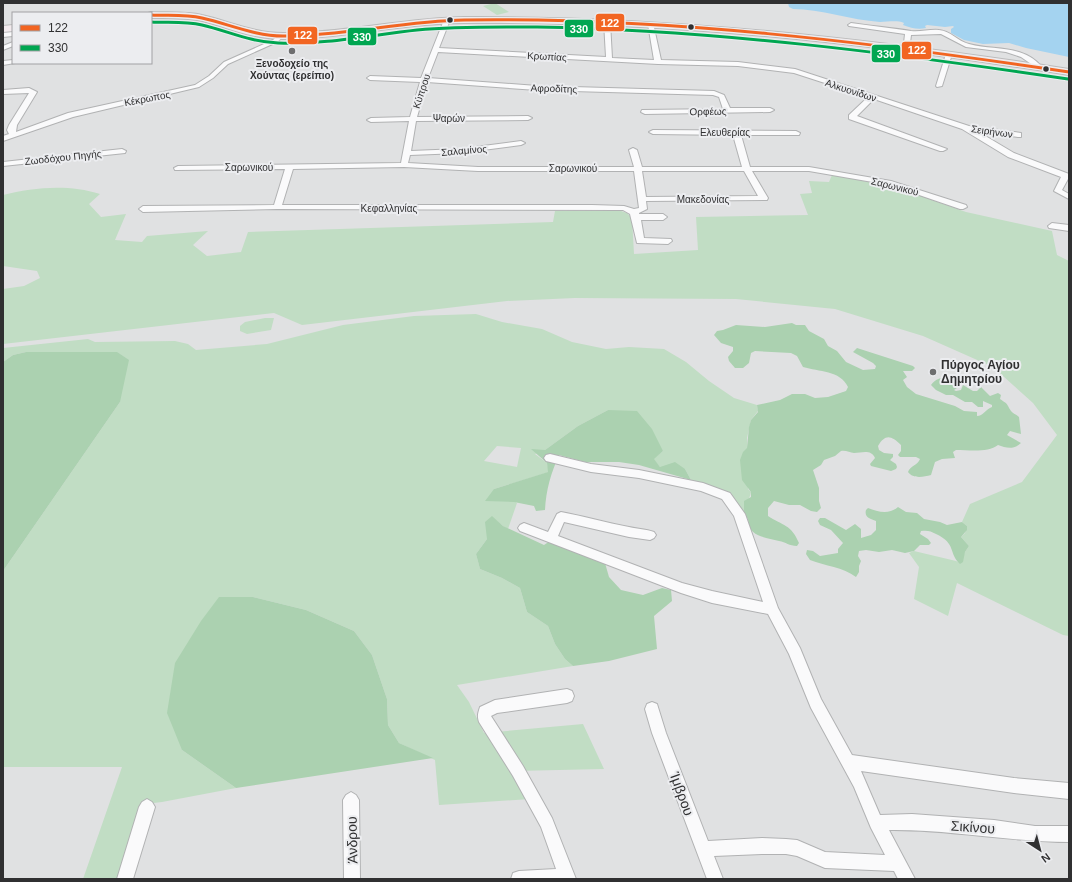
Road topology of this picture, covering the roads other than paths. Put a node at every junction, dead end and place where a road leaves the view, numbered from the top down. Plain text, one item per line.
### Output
1 (152, 15) edge
2 (447, 20) junction
3 (607, 22) junction
4 (651, 24) junction
5 (851, 25) dead end
6 (908, 32) junction
7 (281, 36) junction
8 (907, 43) dead end
9 (436, 50) junction
10 (949, 54) junction
11 (609, 58) junction
12 (658, 62) junction
13 (1039, 67) junction
14 (1069, 72) edge
15 (370, 78) dead end
16 (424, 80) junction
17 (939, 86) dead end
18 (3, 92) edge
19 (873, 96) junction
20 (770, 110) dead end
21 (726, 111) junction
22 (645, 112) dead end
23 (528, 118) dead end
24 (413, 119) junction
25 (371, 120) dead end
26 (965, 127) junction
27 (653, 132) dead end
28 (736, 132) junction
29 (796, 133) dead end
30 (13, 135) junction
31 (1018, 135) dead end
32 (3, 139) edge
33 (521, 143) dead end
34 (943, 149) dead end
35 (633, 150) dead end
36 (122, 151) dead end
37 (407, 153) junction
38 (3, 164) edge
39 (404, 165) junction
40 (290, 167) junction
41 (178, 168) dead end
42 (638, 168) junction
43 (747, 169) junction
44 (1067, 177) edge
45 (1069, 197) edge
46 (642, 199) junction
47 (277, 207) junction
48 (963, 207) dead end
49 (143, 209) dead end
50 (635, 214) junction
51 (663, 217) dead end
52 (1052, 226) dead end
53 (1069, 228) edge
54 (668, 241) dead end
55 (550, 458) dead end
56 (524, 528) dead end
57 (650, 535) dead end
58 (551, 537) junction
59 (772, 609) junction
60 (567, 696) dead end
61 (652, 709) dead end
62 (848, 762) junction
63 (1069, 791) edge
64 (351, 800) dead end
65 (147, 807) dead end
66 (876, 823) junction
67 (1069, 834) edge
68 (704, 849) junction
69 (898, 863) junction
70 (568, 878) edge
71 (125, 879) edge
72 (352, 879) edge
73 (519, 879) edge
74 (715, 879) edge
75 (907, 879) edge

1 - 7 main road
2 - 3 main road
2 - 7 main road
2 - 9 street, Κύπρου
3 - 4 main road
3 - 11 street
4 - 10 main road
4 - 12 street
5 - 6 street
6 - 8 street
6 - 13 street
7 - 30 street, Κέκρωπος
9 - 11 street, Κρωπίας
9 - 16 street, Κύπρου
10 - 13 main road
10 - 17 street
11 - 12 street, Κρωπίας
12 - 19 street, Αλκυονίδων
13 - 14 main road
15 - 16 street, Αφροδίτης
16 - 21 street, Αφροδίτης
16 - 24 street, Κύπρου
18 - 30 street
19 - 26 street, Αλκυονίδων
19 - 34 street
20 - 21 street, Ορφέως
21 - 22 street, Ορφέως
23 - 24 street, Ψαρών
24 - 25 street, Ψαρών
24 - 37 street, Κύπρου
26 - 31 street, Σειρήνων
26 - 44 street, Αλκυονίδων
27 - 28 street, Ελευθερίας
28 - 29 street, Ελευθερίας
28 - 43 street
30 - 32 street, Κέκρωπος
33 - 37 street, Σαλαμίνος
35 - 42 street
36 - 38 street, Ζωοδόχου Πηγής
37 - 39 street, Κύπρου
39 - 40 street, Σαρωνικού
39 - 42 street, Σαρωνικού
40 - 41 street, Σαρωνικού
40 - 47 street
42 - 43 street, Σαρωνικού
42 - 46 street
43 - 46 street, Μακεδονίας
43 - 48 street, Σαρωνικού
44 - 45 street
46 - 50 street
47 - 49 street, Κεφαλληνίας
47 - 50 street, Κεφαλληνίας
50 - 51 street, Κεφαλληνίας
50 - 54 street
52 - 53 street
55 - 59 street
56 - 58 street
57 - 58 street
58 - 59 street
59 - 62 street
60 - 70 street
61 - 68 street, Ίμβρου
62 - 63 street
62 - 66 street
64 - 72 street, Άνδρου
65 - 71 street
66 - 67 street, Σικίνου
66 - 69 street
68 - 69 street
68 - 74 street, Ίμβρου
69 - 75 street
70 - 73 street

